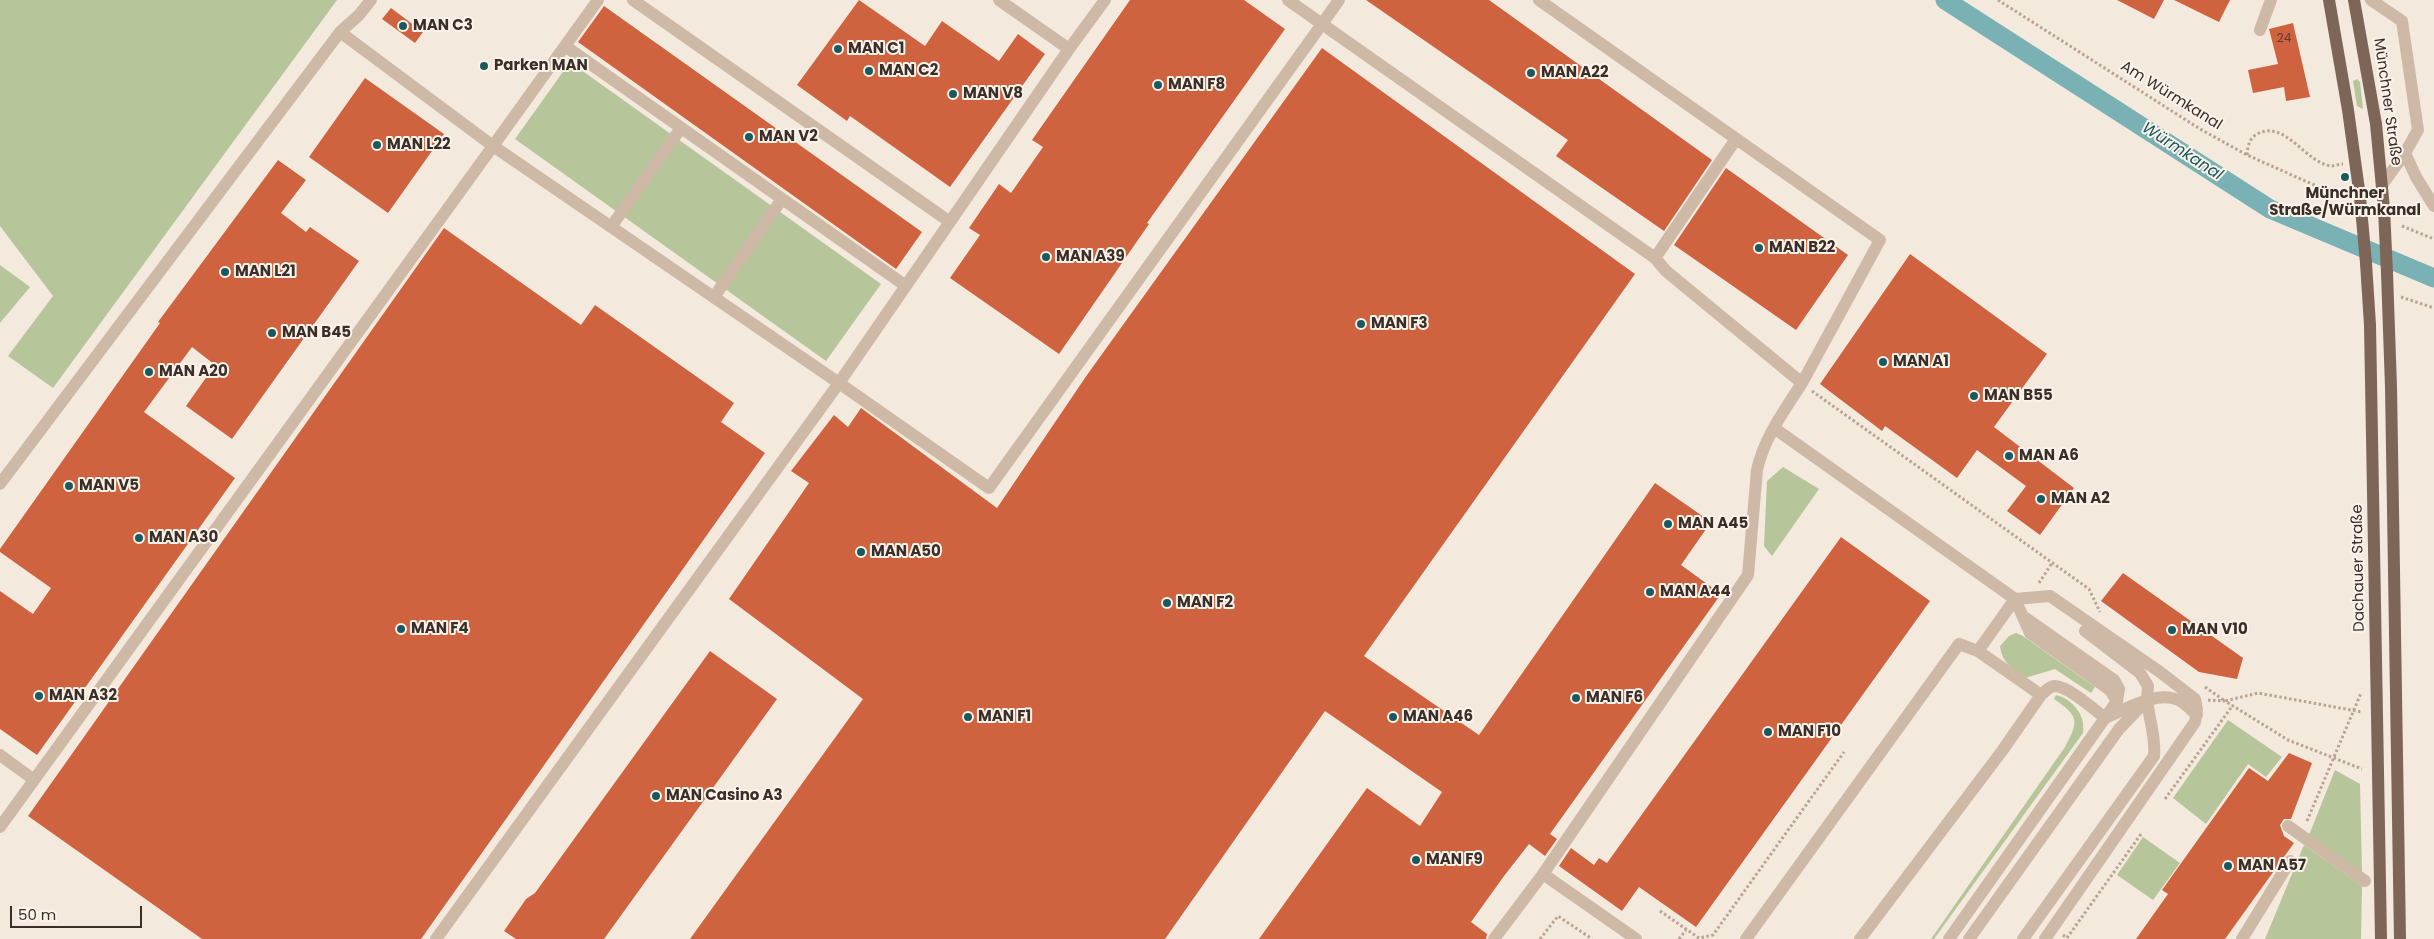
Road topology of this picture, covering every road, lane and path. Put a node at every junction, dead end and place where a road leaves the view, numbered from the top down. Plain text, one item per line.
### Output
1 (371, 0) edge
2 (598, 0) edge
3 (633, 0) edge
4 (999, 0) edge
5 (1105, 0) edge
6 (1288, 0) edge
7 (1339, 0) edge
8 (1539, 0) edge
9 (1998, 0) edge
10 (2271, 0) edge
11 (2329, 0) edge
12 (2354, 0) edge
13 (2371, 0) edge
14 (1322, 24) junction
15 (2260, 30) dead end
16 (340, 32) junction
17 (565, 46) junction
18 (1069, 49) junction
19 (681, 128) junction
20 (1736, 139) junction
21 (493, 146) junction
22 (2405, 153) junction
23 (2247, 156) junction
24 (2344, 163) dead end
25 (2382, 185) junction
26 (2341, 197) dead end
27 (782, 199) junction
28 (2434, 206) edge
29 (950, 222) junction
30 (2402, 226) dead end
31 (611, 227) junction
32 (2434, 239) edge
33 (1655, 258) junction
34 (906, 286) junction
35 (714, 297) junction
36 (2399, 297) dead end
37 (2434, 308) edge
38 (839, 383) junction
39 (1802, 383) junction
40 (1774, 428) junction
41 (0, 484) edge
42 (2038, 597) junction
43 (2016, 599) junction
44 (2100, 612) dead end
45 (1978, 651) junction
46 (2362, 689) dead end
47 (2041, 695) junction
48 (2195, 699) junction
49 (2147, 700) junction
50 (2226, 701) junction
51 (2233, 705) junction
52 (2352, 711) junction
53 (2363, 712) dead end
54 (2197, 715) junction
55 (2105, 718) junction
56 (1844, 752) dead end
57 (0, 755) edge
58 (2333, 757) junction
59 (2362, 769) dead end
60 (33, 779) junction
61 (2166, 799) dead end
62 (2288, 826) dead end
63 (0, 827) edge
64 (2300, 835) junction
65 (2290, 861) dead end
66 (1543, 874) junction
67 (2365, 881) dead end
68 (1660, 911) dead end
69 (1686, 930) junction
70 (436, 939) edge
71 (1494, 939) edge
72 (1540, 939) edge
73 (1592, 939) edge
74 (1636, 939) edge
75 (1679, 939) edge
76 (1746, 939) edge
77 (1860, 939) edge
78 (1949, 939) edge
79 (1969, 939) edge
80 (2023, 939) edge
81 (2045, 939) edge
82 (2242, 939) edge
83 (2381, 939) edge
84 (2400, 939) edge

1 - 16 street
2 - 17 street
3 - 29 street
4 - 18 street
5 - 18 street
6 - 14 street
7 - 14 street
8 - 20 street
9 - 23 path, Am Würmkanal
10 - 15 street
11 - 83 main road, Dachauer Straße, bridge
12 - 25 main road, Münchner Straße
13 - 22 street, Münchner Straße
14 - 33 street
14 - 38 street
16 - 21 street
16 - 41 street
17 - 19 street
17 - 21 street
18 - 29 street
19 - 27 street
19 - 31 street
20 - 33 street
20 - 39 street
21 - 31 street
21 - 60 street
22 - 25 street, Münchner Straße
22 - 28 street
23 - 24 path
23 - 26 path, Am Würmkanal
25 - 84 main road, Münchner Straße, bridge
27 - 34 street
27 - 35 street
29 - 34 street
30 - 32 path
31 - 35 street
33 - 39 street
34 - 38 street
35 - 38 street
36 - 37 path
38 - 70 street
39 - 40 street
39 - 44 path
40 - 43 street
40 - 66 street
42 - 43 street
42 - 48 street
42 - 49 street
43 - 45 street
43 - 55 street
45 - 47 street
45 - 76 street
46 - 52 path
47 - 55 street
47 - 77 street
48 - 50 path
48 - 54 street
49 - 54 street
49 - 55 street
49 - 79 street
49 - 80 street
50 - 51 path
50 - 52 path
51 - 58 path
51 - 61 path
52 - 53 path
52 - 58 path
54 - 81 street
55 - 78 street
56 - 69 path
57 - 60 street
58 - 59 path
58 - 64 path
60 - 63 street
62 - 64 street
64 - 67 street
65 - 82 street
66 - 71 street
66 - 74 street
68 - 69 path
69 - 75 path
72 - 73 path

